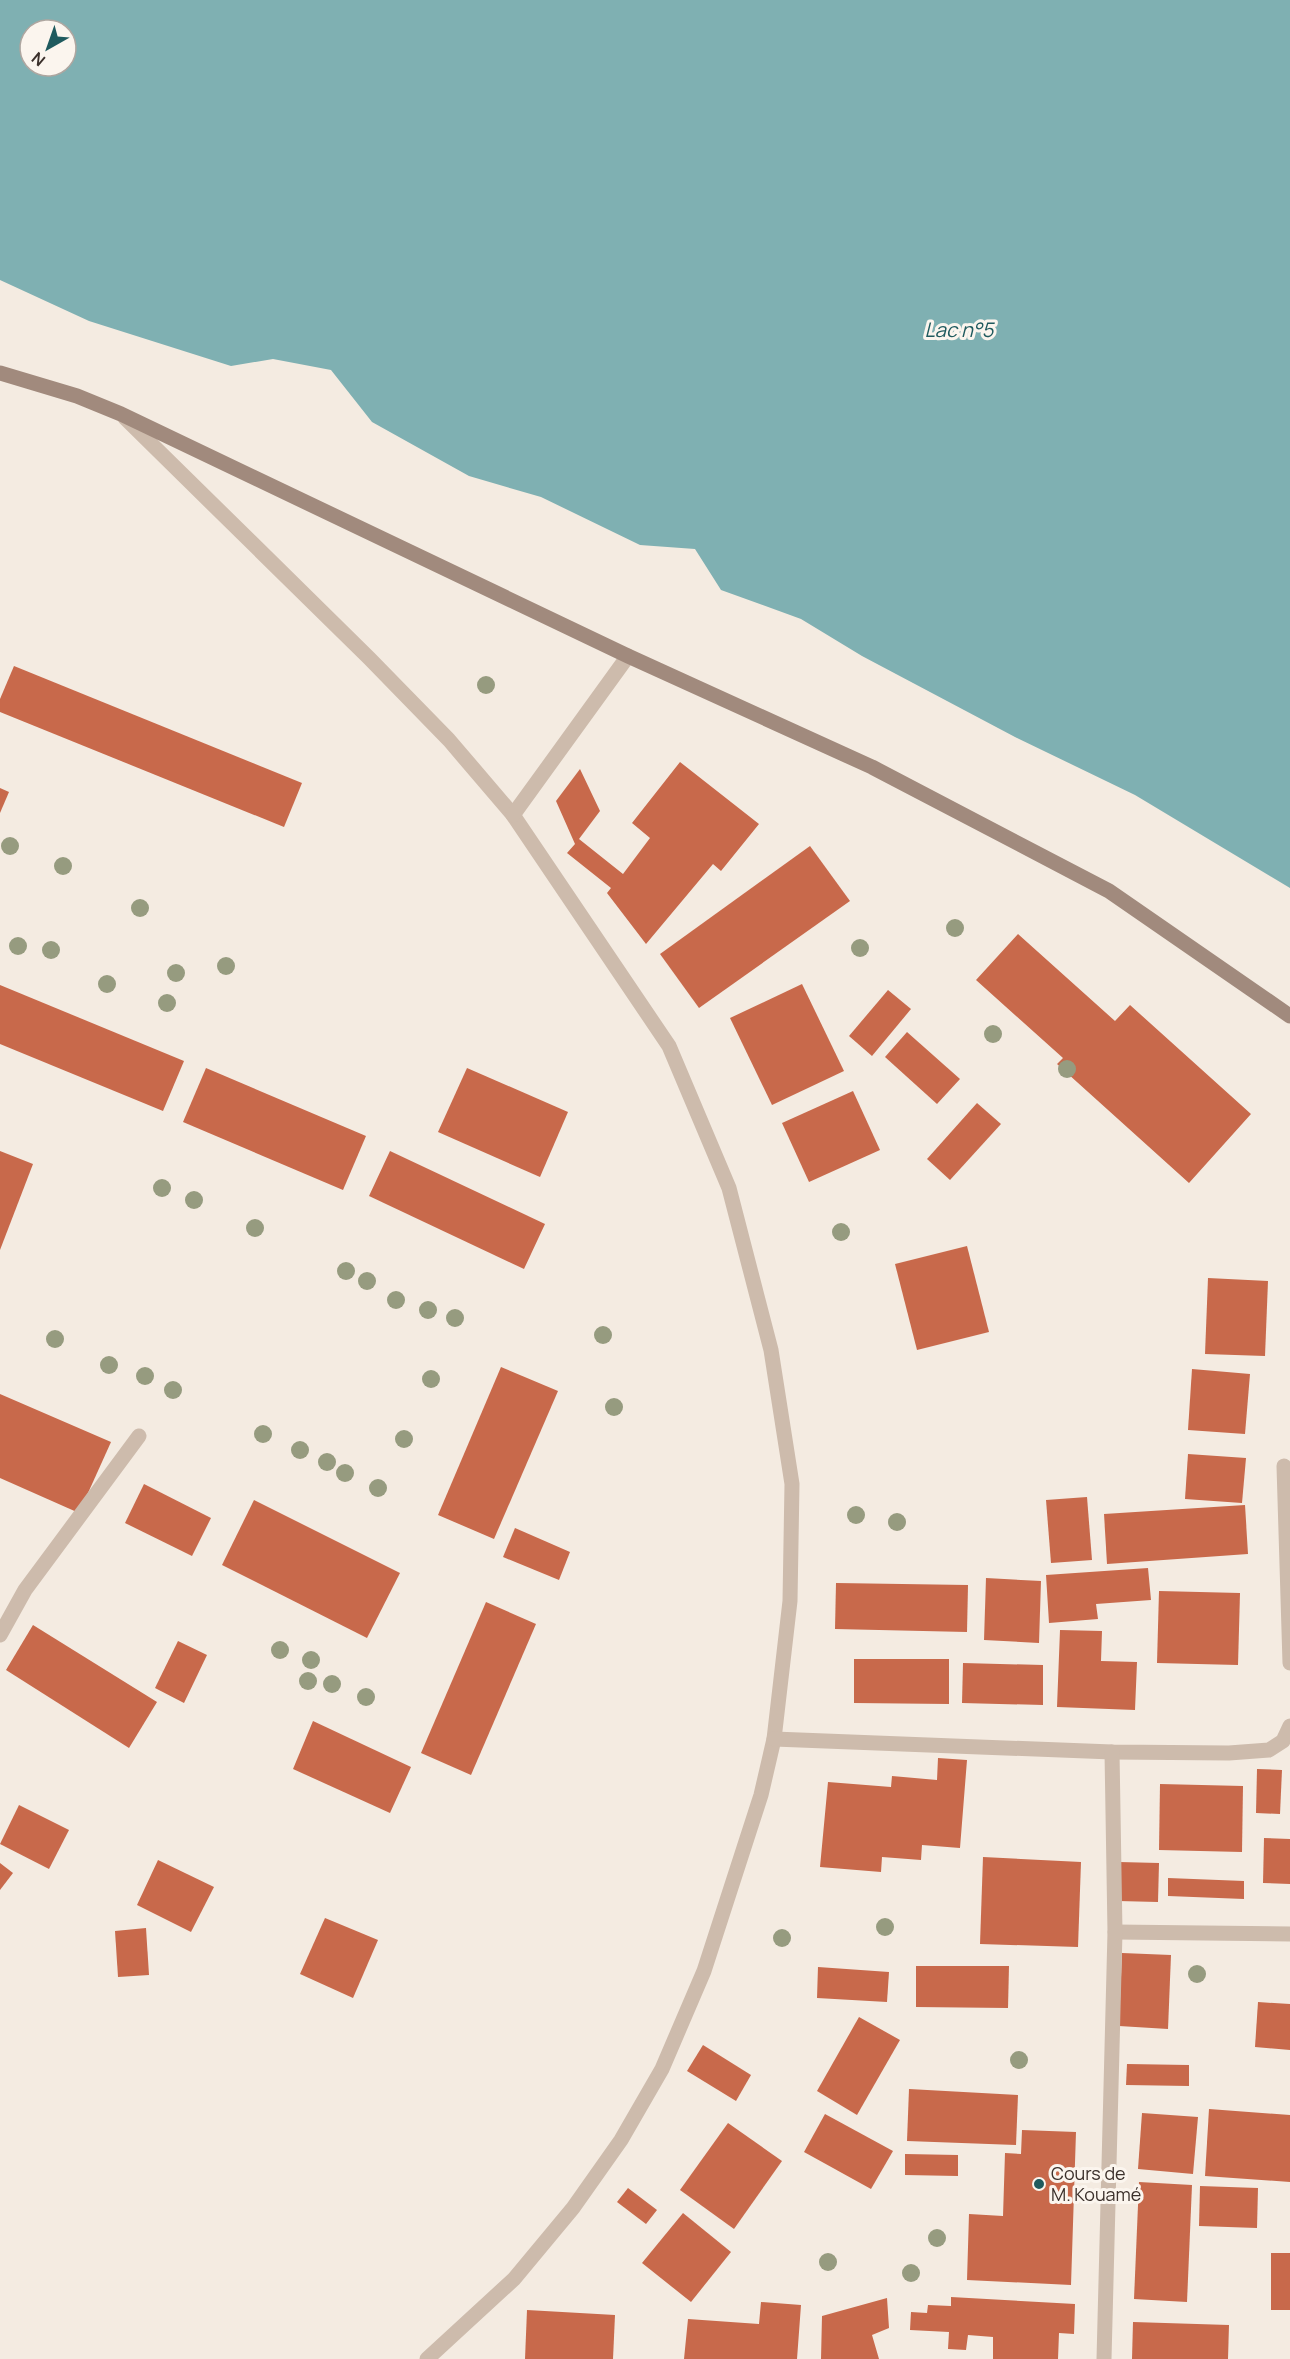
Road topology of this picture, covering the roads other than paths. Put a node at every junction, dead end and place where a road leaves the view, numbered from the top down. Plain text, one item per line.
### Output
1 (0, 373) edge
2 (121, 414) junction
3 (628, 656) junction
4 (513, 815) junction
5 (1290, 1016) edge
6 (139, 1436) dead end
7 (1284, 1466) dead end
8 (0, 1635) edge
9 (1290, 1663) edge
10 (1290, 1726) edge
11 (774, 1739) junction
12 (1112, 1752) junction
13 (1115, 1932) junction
14 (1290, 1934) edge
15 (427, 2359) edge
16 (1104, 2359) edge

1 - 2 street
2 - 3 street
2 - 4 street
3 - 4 street
3 - 5 street
4 - 11 street
6 - 8 street
7 - 9 street
10 - 12 street
11 - 12 street
11 - 15 street
12 - 13 street
13 - 14 street
13 - 16 street

